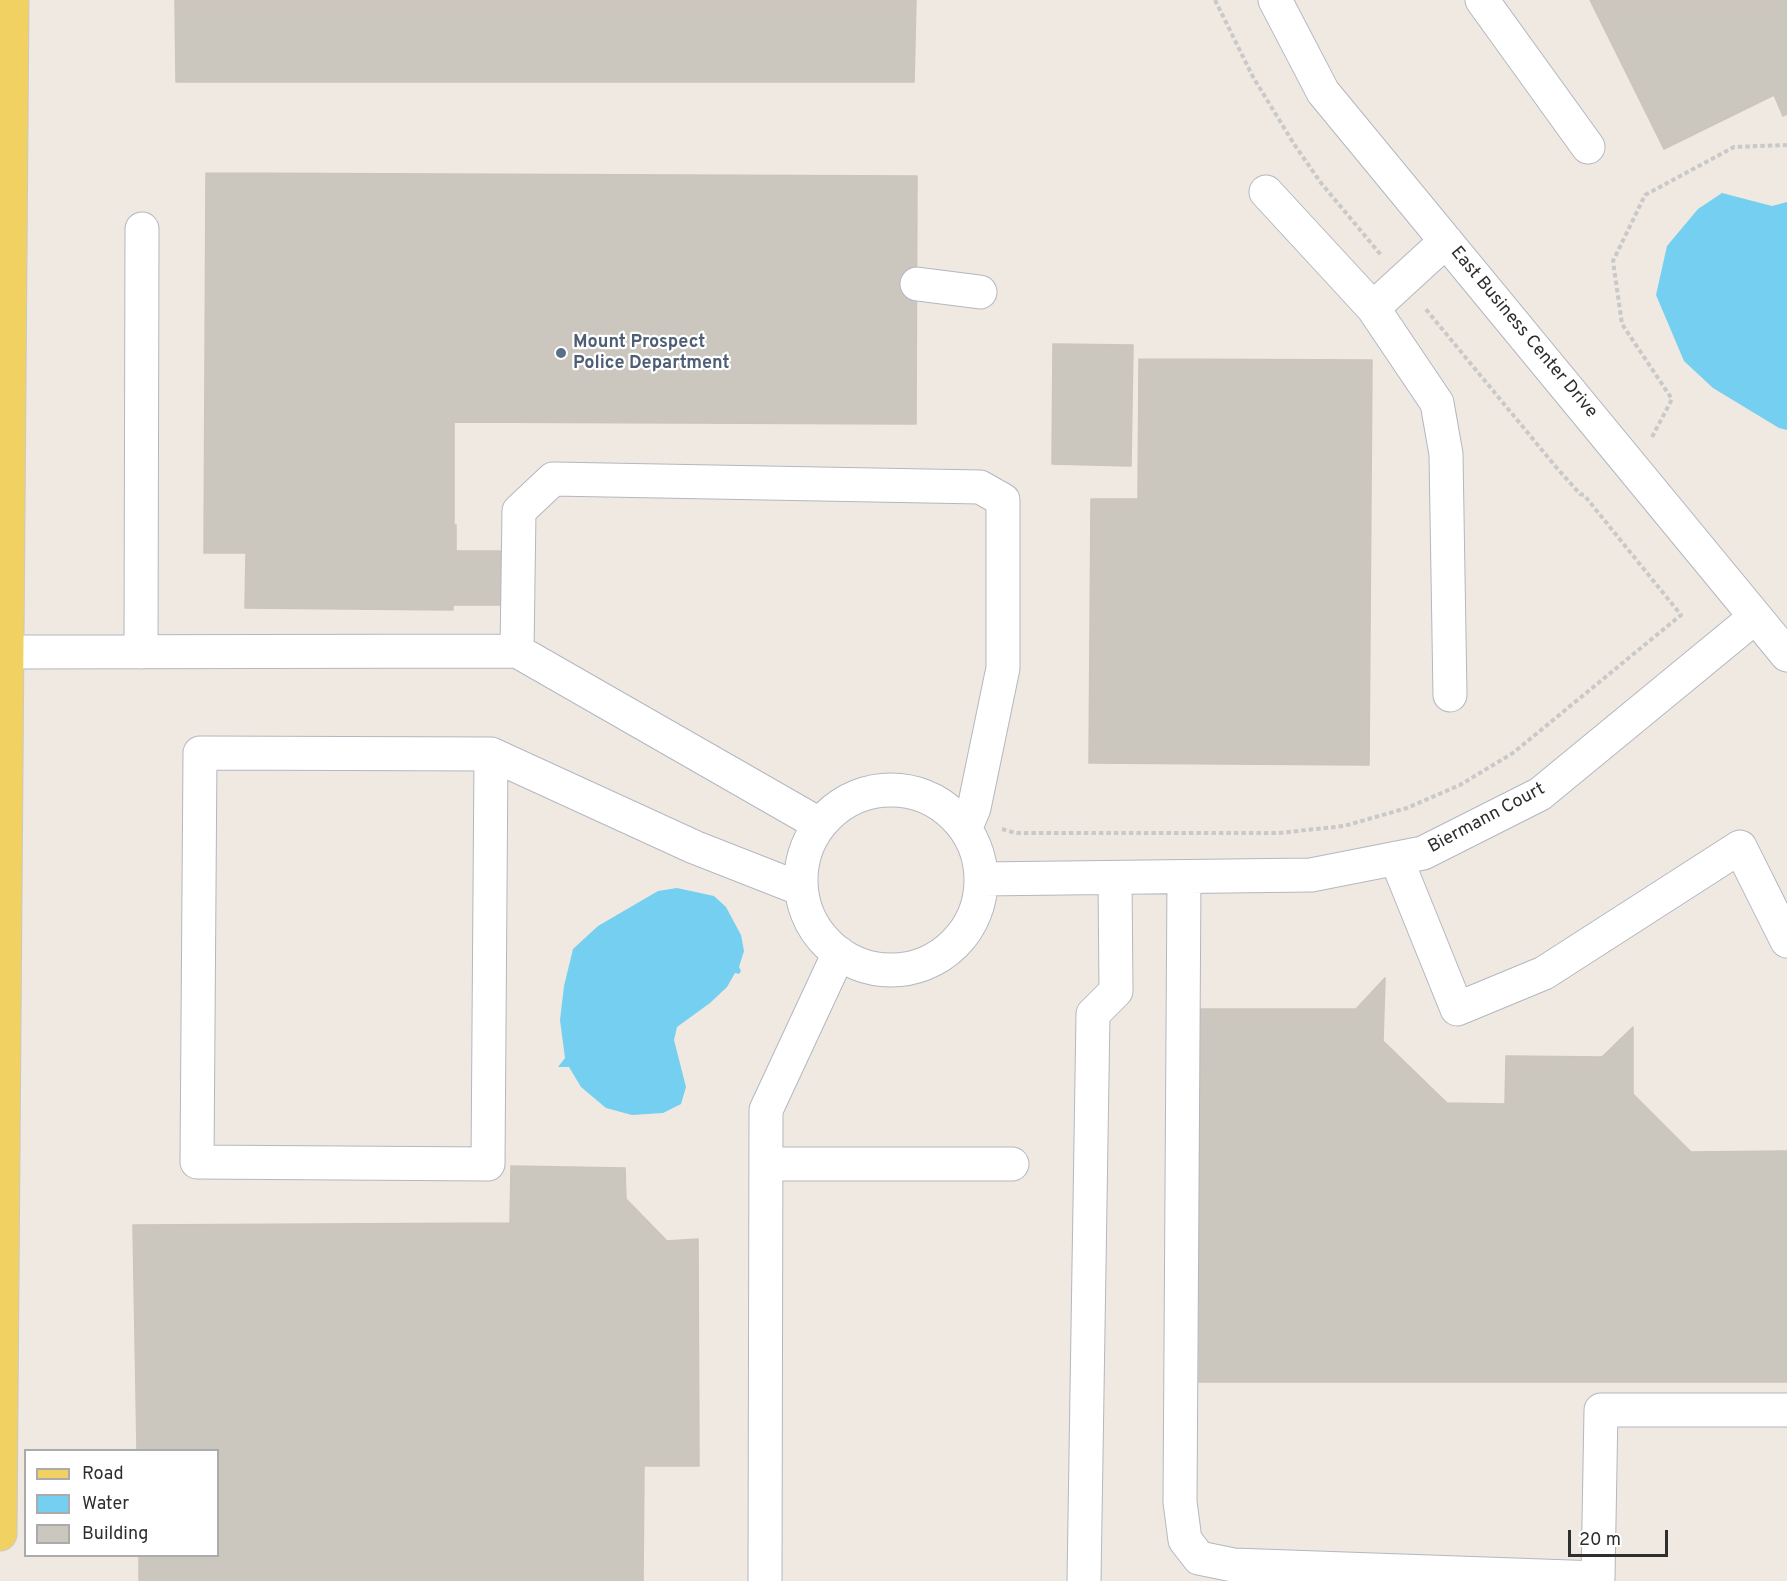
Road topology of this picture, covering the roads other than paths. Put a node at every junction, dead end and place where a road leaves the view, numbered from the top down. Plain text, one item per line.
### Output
1 (12, 0) edge
2 (1275, 0) edge
3 (1482, 0) edge
4 (1588, 147) dead end
5 (1266, 192) dead end
6 (142, 229) dead end
7 (1446, 241) junction
8 (917, 284) dead end
9 (980, 292) dead end
10 (1372, 308) junction
11 (1754, 618) junction
12 (517, 651) junction
13 (7, 652) junction
14 (141, 652) junction
15 (1787, 655) edge
16 (1450, 695) dead end
17 (491, 754) junction
18 (970, 817) junction
19 (819, 824) junction
20 (1396, 858) junction
21 (1184, 877) junction
22 (1115, 878) junction
23 (982, 879) junction
24 (801, 889) junction
25 (1787, 941) edge
26 (839, 953) junction
27 (2, 1003) edge
28 (765, 1164) junction
29 (1012, 1164) dead end
30 (1787, 1410) edge
31 (0, 1534) edge
32 (765, 1581) edge
33 (1084, 1581) edge

1 - 13 main road
2 - 7 street, East Business Center Drive
3 - 4 street
5 - 10 street
6 - 14 street
7 - 10 street
7 - 11 street, East Business Center Drive
8 - 9 street
10 - 16 street
11 - 15 street, East Business Center Drive
11 - 20 street, Biermann Court
12 - 14 street
12 - 18 street
12 - 19 street
13 - 14 street
13 - 27 main road
17 - 17 street
17 - 24 street
18 - 19 street
18 - 23 street
19 - 24 street
20 - 21 street, Biermann Court
20 - 25 street
21 - 22 street, Biermann Court
21 - 30 street
22 - 23 street, Biermann Court
22 - 33 street
23 - 26 street
24 - 26 street
26 - 28 street
27 - 31 main road
28 - 29 street
28 - 32 street

